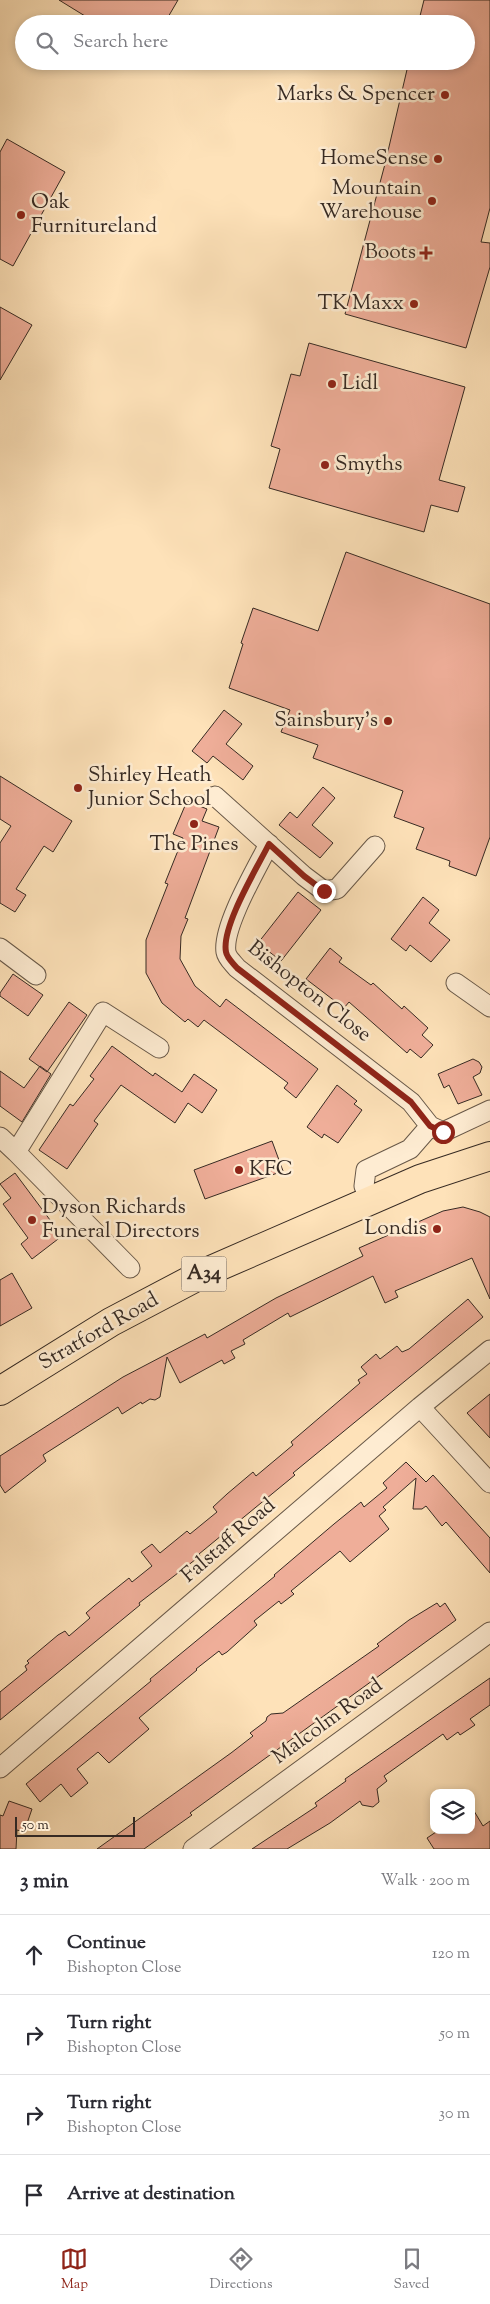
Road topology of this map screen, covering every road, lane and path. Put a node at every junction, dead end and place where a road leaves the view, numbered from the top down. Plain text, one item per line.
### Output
1 (215, 796) dead end
2 (269, 844) junction
3 (375, 846) dead end
4 (0, 948) edge
5 (36, 975) dead end
6 (456, 983) dead end
7 (487, 1000) edge
8 (159, 1048) dead end
9 (490, 1110) edge
10 (430, 1126) junction
11 (0, 1137) edge
12 (490, 1137) edge
13 (16, 1152) junction
14 (490, 1156) edge
15 (420, 1179) junction
16 (370, 1201) junction
17 (130, 1268) dead end
18 (490, 1350) edge
19 (0, 1391) edge
20 (420, 1407) junction
21 (490, 1483) edge
22 (490, 1632) edge
23 (0, 1768) edge
24 (193, 1849) edge

1 - 2 street
2 - 3 street
2 - 10 street, Bishopton Close
4 - 5 street
6 - 7 street
8 - 13 street
9 - 10 street
10 - 16 street
11 - 13 street
12 - 15 highway, Stratford Road / A34
13 - 17 street
14 - 15 highway, Stratford Road / A34
15 - 16 highway, Stratford Road / A34
16 - 19 highway, Stratford Road / A34
18 - 20 street, Falstaff Road
20 - 21 street
20 - 23 street, Falstaff Road
22 - 24 street, Malcolm Road

